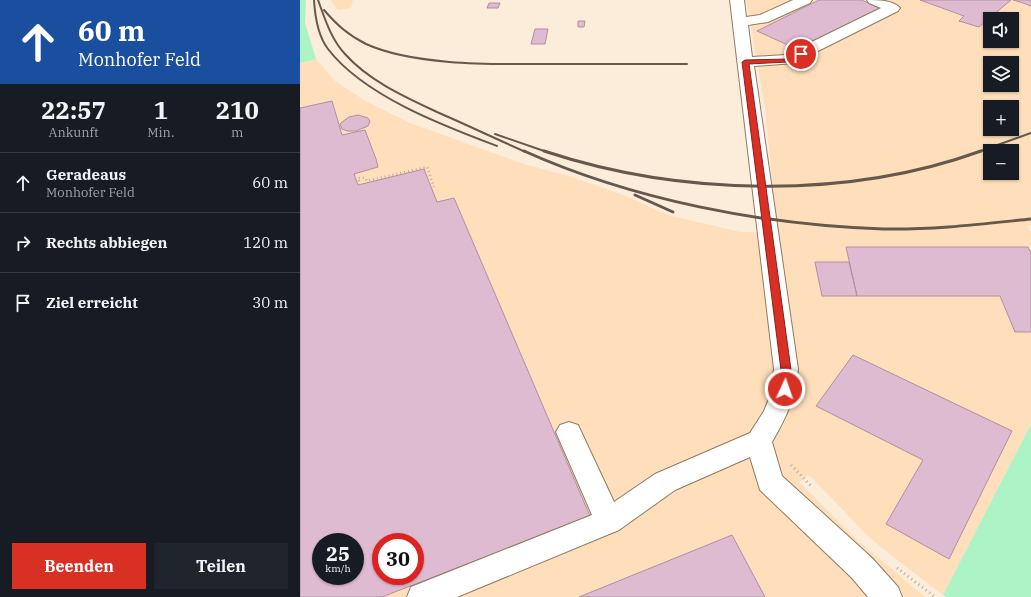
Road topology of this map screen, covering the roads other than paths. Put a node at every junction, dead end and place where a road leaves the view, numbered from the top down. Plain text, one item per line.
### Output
1 (736, 0) edge
2 (805, 0) edge
3 (874, 0) edge
4 (740, 22) junction
5 (745, 62) junction
6 (570, 432) dead end
7 (759, 441) junction
8 (610, 521) junction
9 (422, 597) edge
10 (888, 597) edge

1 - 4 street
2 - 4 street
3 - 5 street
4 - 5 street
5 - 7 street
6 - 8 street
7 - 8 street
7 - 10 street
8 - 9 street

